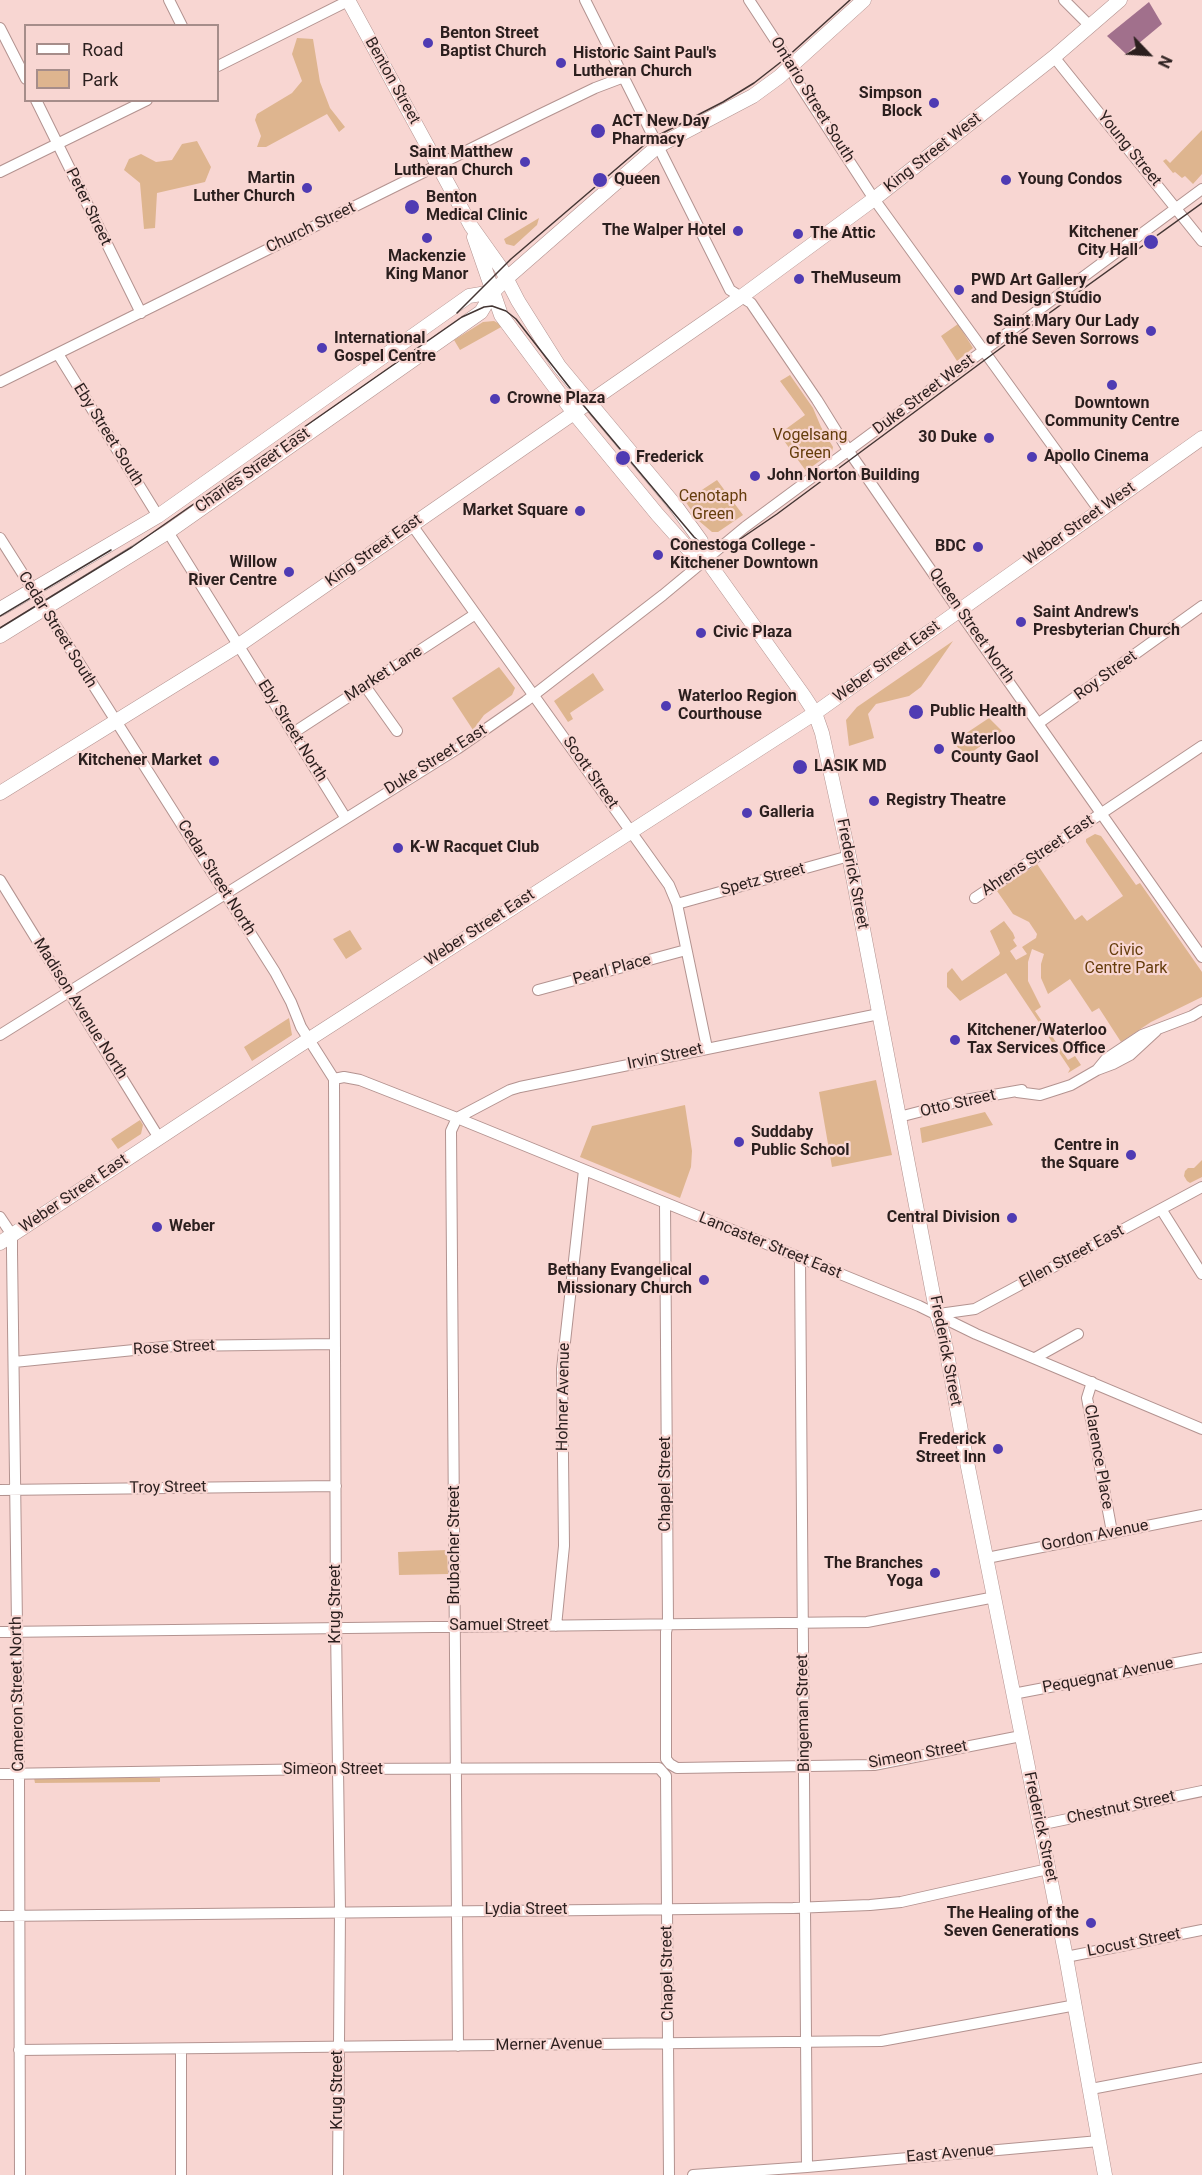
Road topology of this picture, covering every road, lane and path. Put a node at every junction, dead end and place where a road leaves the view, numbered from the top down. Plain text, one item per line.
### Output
1 (169, 0) edge
2 (349, 0) edge
3 (585, 0) edge
4 (749, 0) edge
5 (864, 0) edge
6 (1064, 0) edge
7 (1120, 0) edge
8 (181, 24) edge
9 (1090, 27) junction
10 (0, 28) edge
11 (1054, 57) junction
12 (219, 65) edge
13 (790, 67) junction
14 (24, 75) edge
15 (624, 77) junction
16 (37, 102) edge
17 (143, 102) edge
18 (57, 145) junction
19 (658, 146) junction
20 (438, 165) junction
21 (0, 172) edge
22 (1202, 189) edge
23 (874, 199) junction
24 (1176, 208) junction
25 (471, 226) junction
26 (1202, 241) edge
27 (507, 278) junction
28 (493, 292) junction
29 (741, 297) junction
30 (482, 312) junction
31 (141, 314) junction
32 (501, 315) junction
33 (984, 350) junction
34 (58, 354) junction
35 (0, 382) edge
36 (589, 403) junction
37 (574, 413) junction
38 (1202, 438) edge
39 (848, 450) junction
40 (1099, 510) junction
41 (158, 516) junction
42 (412, 525) junction
43 (168, 532) junction
44 (0, 538) edge
45 (706, 559) junction
46 (32, 589) junction
47 (1202, 606) edge
48 (0, 609) edge
49 (45, 610) junction
50 (959, 610) junction
51 (474, 615) junction
52 (0, 636) edge
53 (239, 645) junction
54 (365, 686) junction
55 (534, 695) junction
56 (815, 713) junction
57 (116, 720) junction
58 (1039, 723) junction
59 (397, 731) dead end
60 (293, 733) junction
61 (1202, 746) edge
62 (0, 793) edge
63 (1101, 814) junction
64 (345, 818) junction
65 (631, 831) junction
66 (849, 856) junction
67 (0, 880) edge
68 (226, 894) junction
69 (975, 898) dead end
70 (677, 903) junction
71 (686, 950) junction
72 (1202, 957) edge
73 (538, 990) dead end
74 (70, 991) junction
75 (1202, 1010) edge
76 (879, 1014) junction
77 (0, 1035) edge
78 (309, 1039) junction
79 (707, 1048) junction
80 (334, 1079) junction
81 (899, 1116) junction
82 (456, 1118) junction
83 (159, 1138) junction
84 (584, 1170) junction
85 (1202, 1187) edge
86 (665, 1203) junction
87 (1161, 1209) junction
88 (0, 1217) edge
89 (6, 1239) edge
90 (800, 1259) junction
91 (1202, 1274) edge
92 (975, 1309) junction
93 (937, 1315) junction
94 (976, 1334) junction
95 (1078, 1334) dead end
96 (335, 1344) junction
97 (1035, 1358) junction
98 (14, 1362) junction
99 (1092, 1382) junction
100 (1202, 1429) edge
101 (336, 1486) junction
102 (15, 1489) junction
103 (0, 1490) edge
104 (1202, 1515) edge
105 (1112, 1532) junction
106 (987, 1558) junction
107 (995, 1597) junction
108 (803, 1623) junction
109 (668, 1624) junction
110 (456, 1626) junction
111 (556, 1626) junction
112 (336, 1627) junction
113 (0, 1632) edge
114 (17, 1632) junction
115 (1202, 1658) edge
116 (1013, 1694) junction
117 (1021, 1736) junction
118 (805, 1766) junction
119 (667, 1768) junction
120 (337, 1769) junction
121 (458, 1770) junction
122 (0, 1774) edge
123 (19, 1774) junction
124 (1202, 1791) edge
125 (1039, 1825) junction
126 (1048, 1869) junction
127 (805, 1908) junction
128 (667, 1910) junction
129 (340, 1911) junction
130 (458, 1911) junction
131 (0, 1916) edge
132 (19, 1916) junction
133 (1202, 1930) edge
134 (1066, 1957) junction
135 (1076, 2005) junction
136 (808, 2043) junction
137 (669, 2044) junction
138 (458, 2046) junction
139 (338, 2047) junction
140 (181, 2049) junction
141 (19, 2050) junction
142 (1202, 2068) edge
143 (1091, 2089) junction
144 (1099, 2141) junction
145 (807, 2167) junction
146 (20, 2175) edge
147 (181, 2175) edge
148 (338, 2175) edge
149 (669, 2175) edge
150 (693, 2175) edge
151 (1106, 2175) edge

1 - 8 street
2 - 12 street
2 - 20 main road, Benton Street
3 - 15 street, Queen Street North
4 - 13 street, Ontario Street South
5 - 13 main road, Charles Street East
6 - 9 street
7 - 9 main road, King Street West
9 - 11 main road, King Street West
10 - 14 street
11 - 23 main road, King Street West
11 - 24 street, Young Street
13 - 19 main road, Charles Street East
13 - 23 street, Ontario Street South
15 - 19 street, Queen Street North
15 - 20 street, Church Street
16 - 18 street, Peter Street
17 - 18 street
18 - 21 street
18 - 31 street, Peter Street
19 - 27 main road, Charles Street East
19 - 29 street, Queen Street North
20 - 25 main road, Benton Street
20 - 31 street, Church Street
22 - 24 street, Duke Street West
23 - 29 main road, King Street West
23 - 33 street, Ontario Street South
24 - 26 street, Young Street
24 - 33 street, Duke Street West
25 - 27 main road, Benton Street
25 - 28 main road, Benton Street
27 - 28 main road, Charles Street East
27 - 36 main road, Benton Street
28 - 30 main road, Charles Street East
28 - 32 main road, Benton Street
28 - 41 main road, Charles Street East
29 - 36 main road, King Street East
29 - 39 street, Queen Street North
30 - 32 main road
30 - 43 main road, Charles Street East
31 - 34 street, Church Street
32 - 37 main road, Benton Street
33 - 39 street, Duke Street West
33 - 40 street, Ontario Street South
34 - 35 street, Church Street
34 - 41 street, Eby Street South
36 - 37 main road, King Street East
36 - 45 main road, Frederick Street
37 - 42 main road, King Street East
37 - 45 main road, Frederick Street
38 - 40 main road, Weber Street West
39 - 45 street, Duke Street East
39 - 50 street, Queen Street North
40 - 50 main road, Weber Street West
41 - 46 main road, Charles Street East
42 - 51 street, Scott Street
42 - 53 main road, King Street East
43 - 49 main road, Charles Street East
43 - 53 street
44 - 46 street, Cedar Street South
45 - 55 street, Duke Street East
45 - 56 main road, Frederick Street
46 - 48 main road, Charles Street East
46 - 49 street, Cedar Street South
47 - 58 street, Roy Street
49 - 52 main road, Charles Street East
49 - 57 street, Cedar Street South
50 - 56 main road, Weber Street East
50 - 58 street, Queen Street North
51 - 54 street, Market Lane
51 - 55 street, Scott Street
53 - 57 main road, King Street East
53 - 60 street, Eby Street North
54 - 59 street
54 - 60 street, Market Lane
55 - 64 street, Duke Street East
55 - 65 street, Scott Street
56 - 65 main road, Weber Street East
56 - 66 main road, Frederick Street
57 - 62 main road, King Street East
57 - 68 street, Cedar Street North
58 - 63 street, Queen Street North
60 - 64 street, Eby Street North
61 - 63 street, Ahrens Street East
63 - 69 street, Ahrens Street East
63 - 72 street, Queen Street North
64 - 68 street, Duke Street East
65 - 70 street, Scott Street
65 - 78 main road, Weber Street East
66 - 70 street, Spetz Street
66 - 76 main road, Frederick Street
67 - 74 street, Madison Avenue North
68 - 74 street, Duke Street East
68 - 78 street, Cedar Street North
70 - 71 street, Scott Street
71 - 73 street, Pearl Place
71 - 79 street, Scott Street
74 - 77 street, Duke Street East
74 - 83 street, Madison Avenue North
75 - 81 street, Otto Street
76 - 79 street, Irvin Street
76 - 81 main road, Frederick Street
78 - 80 street
78 - 83 main road, Weber Street East
79 - 82 street, Irvin Street
80 - 82 street, Lancaster Street East
80 - 96 street, Krug Street
81 - 93 main road, Frederick Street
82 - 84 street, Lancaster Street East
82 - 110 street, Brubacher Street
83 - 89 main road, Weber Street East
84 - 86 street, Lancaster Street East
84 - 111 street, Hohner Avenue
85 - 87 street, Ellen Street East
86 - 90 street, Lancaster Street East
86 - 109 street, Chapel Street
87 - 91 street
87 - 92 street, Ellen Street East
88 - 89 street
89 - 98 street, Cameron Street North
90 - 93 street, Lancaster Street East
90 - 108 street, Bingeman Street
92 - 93 street, Ellen Street East
92 - 94 street
93 - 94 street, Lancaster Street East
93 - 106 main road, Frederick Street
94 - 97 street, Lancaster Street East
95 - 97 street
96 - 98 street, Rose Street
96 - 101 street, Krug Street
97 - 99 street, Lancaster Street East
98 - 102 street, Cameron Street North
99 - 100 street, Lancaster Street East
99 - 105 street, Clarence Place
101 - 102 street, Troy Street
101 - 112 street, Krug Street
102 - 103 street, Troy Street
102 - 114 street, Cameron Street North
104 - 105 street, Gordon Avenue
105 - 106 street, Gordon Avenue
106 - 107 main road, Frederick Street
107 - 108 street, Samuel Street
107 - 116 main road, Frederick Street
108 - 109 street, Samuel Street
108 - 118 street, Bingeman Street
109 - 111 street, Samuel Street
109 - 119 street, Chapel Street
110 - 111 street, Samuel Street
110 - 112 street, Samuel Street
110 - 121 street, Brubacher Street
112 - 114 street, Samuel Street
112 - 120 street, Krug Street
113 - 114 street, Samuel Street
114 - 123 street, Cameron Street North
115 - 116 street, Pequegnat Avenue
116 - 117 main road, Frederick Street
117 - 118 street, Simeon Street
117 - 125 main road, Frederick Street
118 - 119 street, Simeon Street
118 - 127 street, Bingeman Street
119 - 121 street, Simeon Street
119 - 128 street, Chapel Street
120 - 121 street, Simeon Street
120 - 123 street, Simeon Street
120 - 129 street, Krug Street
121 - 130 street, Brubacher Street
122 - 123 street, Simeon Street
123 - 132 street, Cameron Street North
124 - 125 street, Chestnut Street
125 - 126 main road, Frederick Street
126 - 127 street, Lydia Street
126 - 134 main road, Frederick Street
127 - 128 street, Lydia Street
127 - 136 street, Bingeman Street
128 - 130 street, Lydia Street
128 - 137 street, Chapel Street
129 - 130 street, Lydia Street
129 - 132 street, Lydia Street
129 - 139 street, Krug Street
130 - 138 street, Brubacher Street
131 - 132 street, Lydia Street
132 - 141 street, Cameron Street North
133 - 134 street, Locust Street
134 - 135 main road, Frederick Street
135 - 136 street, Merner Avenue
135 - 143 main road, Frederick Street
136 - 137 street, Merner Avenue
136 - 145 street, Bingeman Street
137 - 138 street, Merner Avenue
137 - 149 street, Chapel Street
138 - 139 street, Merner Avenue
139 - 140 street, Merner Avenue
139 - 148 street, Krug Street
140 - 141 street, Merner Avenue
140 - 147 street
141 - 146 street, Cameron Street North
142 - 143 street
143 - 144 main road, Frederick Street
144 - 145 street, East Avenue
144 - 151 main road, Frederick Street
145 - 150 street, East Avenue

